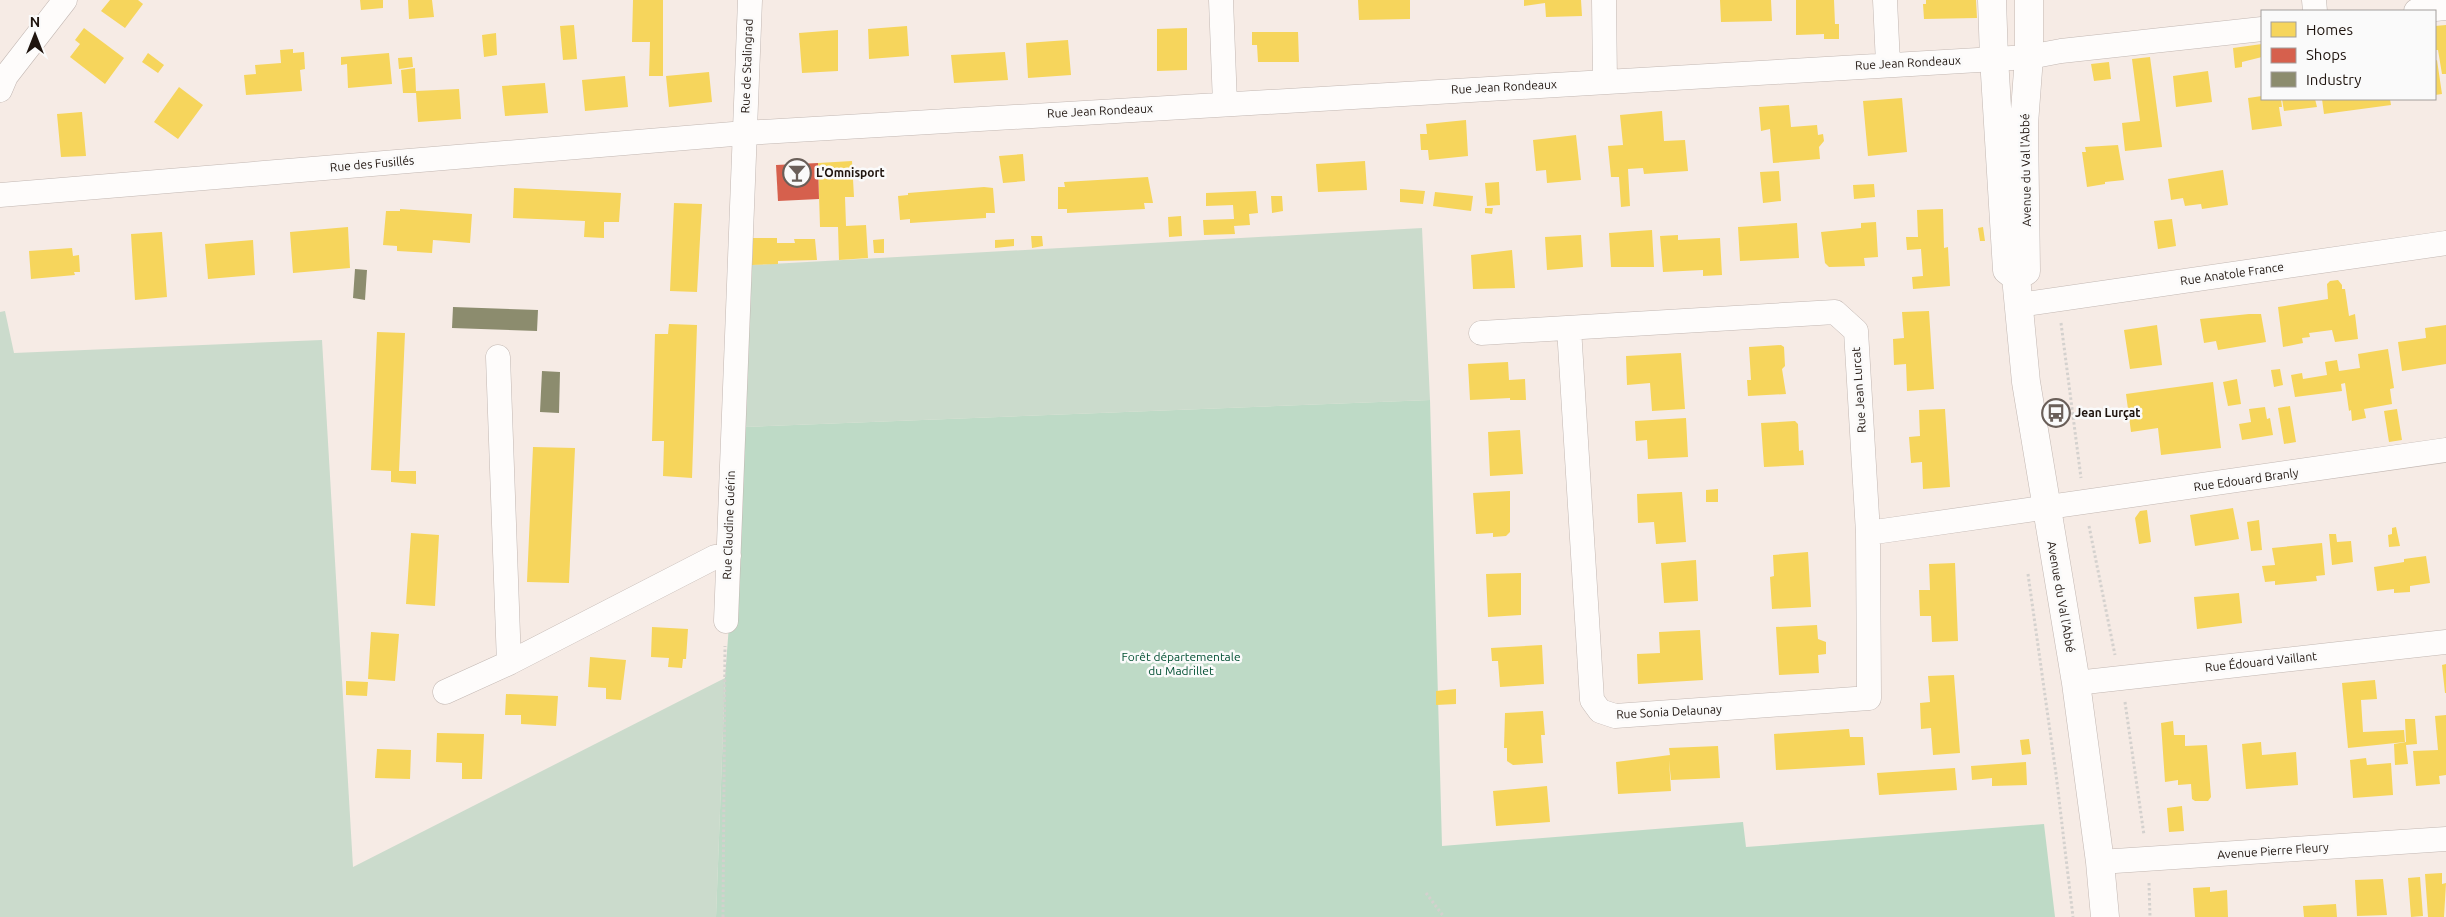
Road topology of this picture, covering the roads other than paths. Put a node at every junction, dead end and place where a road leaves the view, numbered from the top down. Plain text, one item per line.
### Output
1 (65, 0) edge
2 (750, 0) edge
3 (1221, 0) edge
4 (1604, 0) edge
5 (1885, 0) edge
6 (1992, 0) edge
7 (2029, 0) edge
8 (2446, 8) edge
9 (2426, 10) edge
10 (2261, 28) edge
11 (2029, 57) junction
12 (1994, 58) junction
13 (1888, 64) junction
14 (1605, 81) junction
15 (0, 90) edge
16 (1225, 104) junction
17 (745, 133) junction
18 (0, 195) edge
19 (2446, 243) edge
20 (2016, 277) junction
21 (2018, 305) junction
22 (1568, 328) junction
23 (1481, 333) dead end
24 (498, 357) dead end
25 (2446, 450) edge
26 (2045, 508) junction
27 (1868, 532) junction
28 (729, 556) junction
29 (726, 621) road end
30 (2446, 642) edge
31 (509, 663) junction
32 (2076, 683) junction
33 (445, 692) dead end
34 (2446, 839) edge
35 (2100, 862) junction
36 (2105, 917) edge

1 - 15 street
2 - 17 street, Rue de Stalingrad
3 - 16 street
4 - 14 street
5 - 13 street
6 - 12 main road
7 - 11 main road
8 - 9 street
10 - 11 street, Rue Jean Rondeaux
11 - 12 street, Rue Jean Rondeaux
11 - 20 main road, Avenue du Val l'Abbé
12 - 13 street, Rue Jean Rondeaux
12 - 20 main road, Avenue du Val l'Abbé
13 - 14 street, Rue Jean Rondeaux
14 - 16 street, Rue Jean Rondeaux
16 - 17 street, Rue Jean Rondeaux
17 - 18 street, Rue des Fusillés
17 - 28 street, Rue Claudine Guérin
19 - 21 street, Rue Anatole France
20 - 21 main road, Avenue du Val l'Abbé
21 - 26 main road, Avenue du Val l'Abbé
22 - 23 street, Rue Jean Lurcat
22 - 27 street, Rue Jean Lurcat
22 - 27 street, Rue Sonia Delaunay
24 - 31 street
25 - 26 street, Rue Edouard Branly
26 - 27 street
26 - 32 main road, Avenue du Val l'Abbé
28 - 29 street, Rue Claudine Guérin
28 - 31 street
30 - 32 street, Rue Édouard Vaillant
31 - 33 street
32 - 35 main road, Avenue du Val l'Abbé
34 - 35 street, Avenue Pierre Fleury
35 - 36 main road, Avenue du Val l'Abbé

